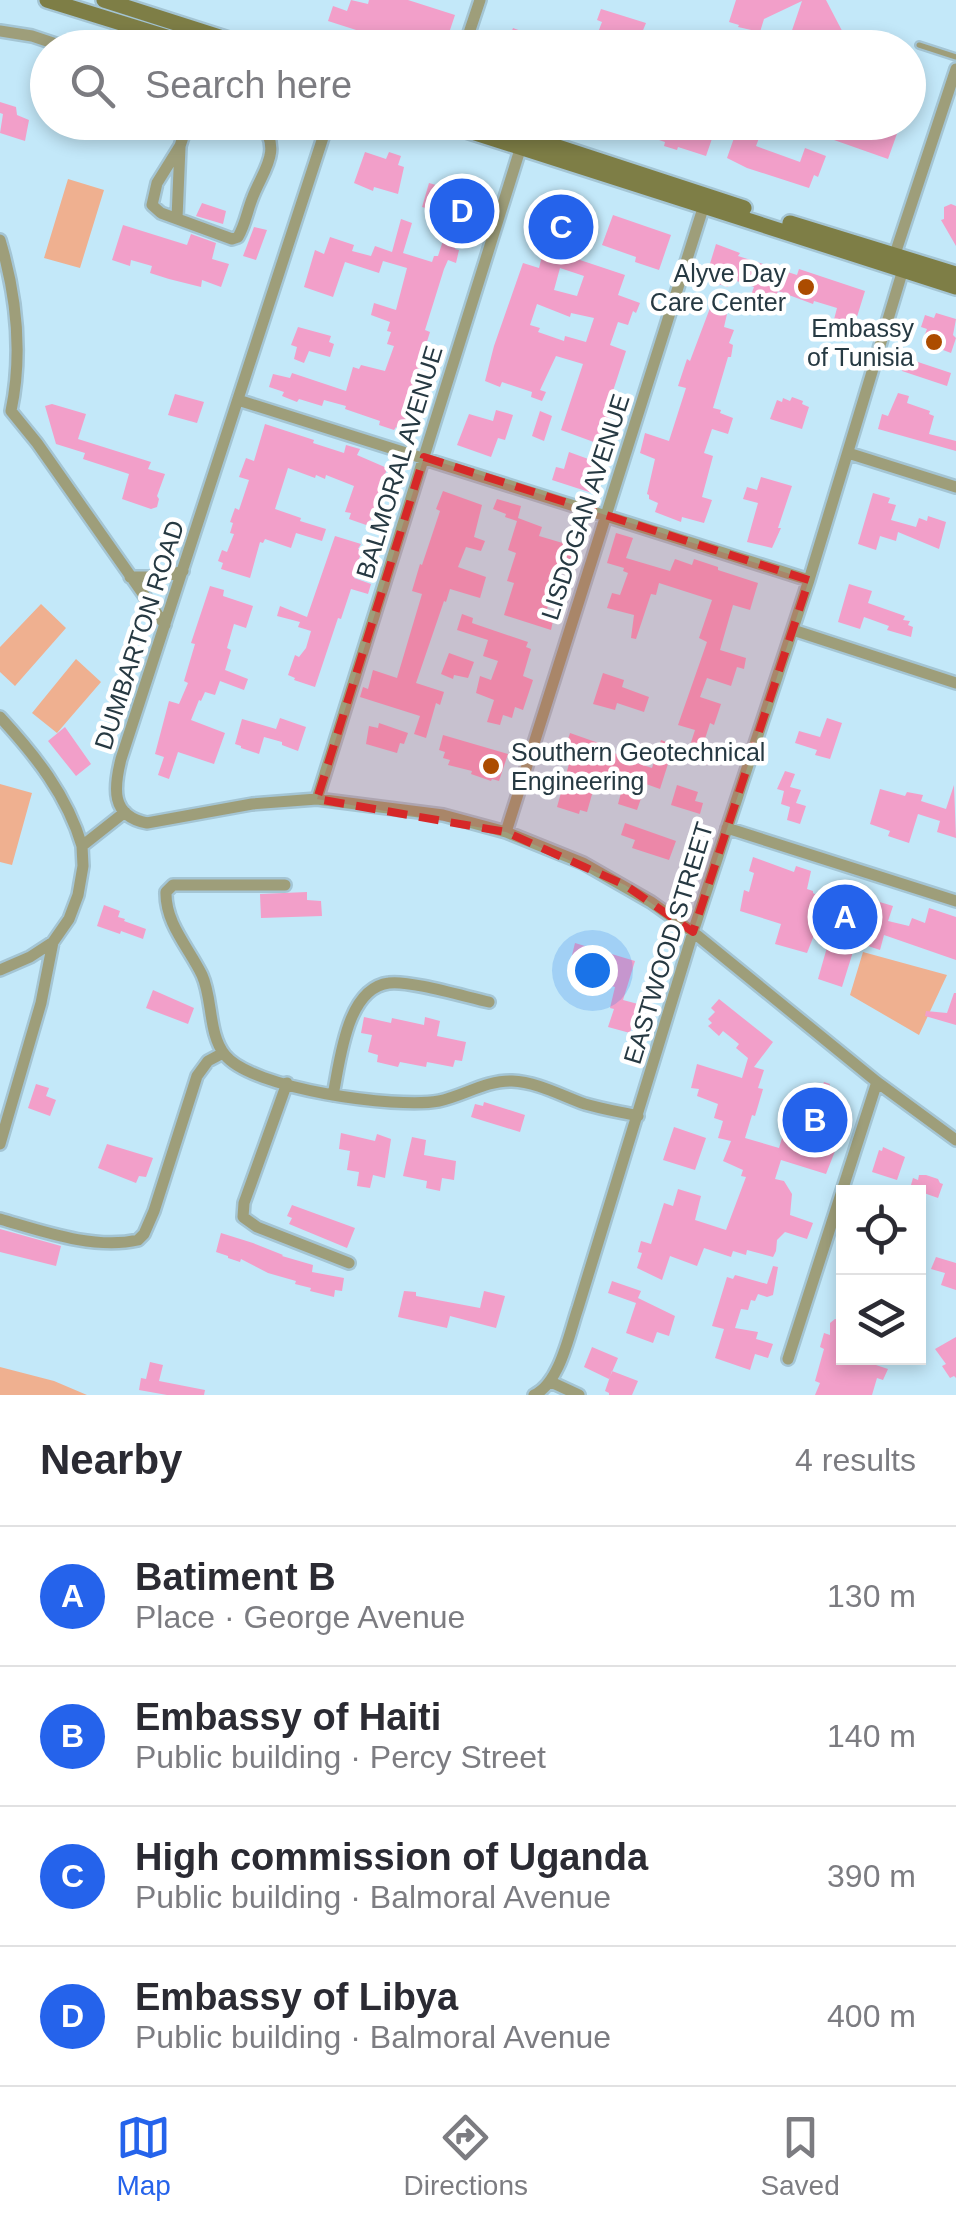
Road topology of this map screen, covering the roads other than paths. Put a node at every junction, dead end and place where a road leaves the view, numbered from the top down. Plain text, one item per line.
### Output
1 (47, 0) edge
2 (104, 0) edge
3 (480, 0) edge
4 (144, 30) edge
5 (198, 30) edge
6 (470, 30) edge
7 (0, 31) edge
8 (30, 36) edge
9 (926, 48) edge
10 (956, 58) edge
11 (956, 69) edge
12 (182, 140) edge
13 (268, 140) edge
14 (322, 140) edge
15 (510, 140) edge
16 (516, 140) edge
17 (522, 143) junction
18 (180, 146) junction
19 (705, 201) junction
20 (176, 218) junction
21 (0, 240) edge
22 (899, 263) junction
23 (956, 274) edge
24 (956, 287) edge
25 (238, 400) junction
26 (6, 411) edge
27 (848, 453) junction
28 (424, 457) junction
29 (956, 487) edge
30 (606, 516) junction
31 (183, 571) junction
32 (130, 577) junction
33 (810, 580) junction
34 (165, 626) junction
35 (793, 630) junction
36 (956, 683) edge
37 (0, 717) edge
38 (316, 800) junction
39 (124, 812) junction
40 (727, 828) junction
41 (506, 832) junction
42 (82, 846) junction
43 (286, 885) dead end
44 (956, 901) edge
45 (693, 932) junction
46 (53, 942) junction
47 (0, 970) edge
48 (489, 1002) dead end
49 (223, 1052) junction
50 (877, 1082) junction
51 (287, 1084) junction
52 (333, 1096) junction
53 (638, 1116) junction
54 (956, 1140) edge
55 (0, 1144) edge
56 (0, 1219) edge
57 (349, 1263) dead end
58 (788, 1359) dead end
59 (551, 1382) junction
60 (534, 1395) edge
61 (579, 1395) edge

1 - 4 main road
2 - 5 main road
3 - 6 street
7 - 8 street
9 - 10 lane
11 - 22 street, EASTWOOD STREET
12 - 18 street
13 - 20 street
14 - 25 street, DUMBARTON ROAD
15 - 17 main road
16 - 17 main road
17 - 19 main road
17 - 28 street, BALMORAL AVENUE
18 - 20 street
18 - 20 street
19 - 22 main road
19 - 30 street, LISDOGAN AVENUE
21 - 26 street
22 - 23 main road
22 - 24 main road
22 - 27 street, EASTWOOD STREET
25 - 28 street
25 - 31 street, DUMBARTON ROAD
26 - 32 street
27 - 29 street
27 - 33 street, EASTWOOD STREET
28 - 30 street
28 - 38 street, BALMORAL AVENUE
30 - 33 street
30 - 41 street, LISDOGAN AVENUE
31 - 32 street
31 - 34 street, DUMBARTON ROAD
32 - 34 street
33 - 35 street, EASTWOOD STREET
34 - 39 street, DUMBARTON ROAD
35 - 36 street
35 - 40 street, EASTWOOD STREET
37 - 42 street
38 - 39 street
38 - 41 street
39 - 42 street
40 - 44 street
40 - 45 street, EASTWOOD STREET
41 - 45 street
42 - 46 street
43 - 49 street
45 - 50 street
45 - 53 street, EASTWOOD STREET
46 - 47 street
46 - 55 street
48 - 52 street
49 - 51 street
49 - 56 street
50 - 54 street
50 - 58 street
51 - 52 street
51 - 57 street
52 - 53 street
53 - 59 street, EASTWOOD STREET
59 - 60 street
59 - 61 street

